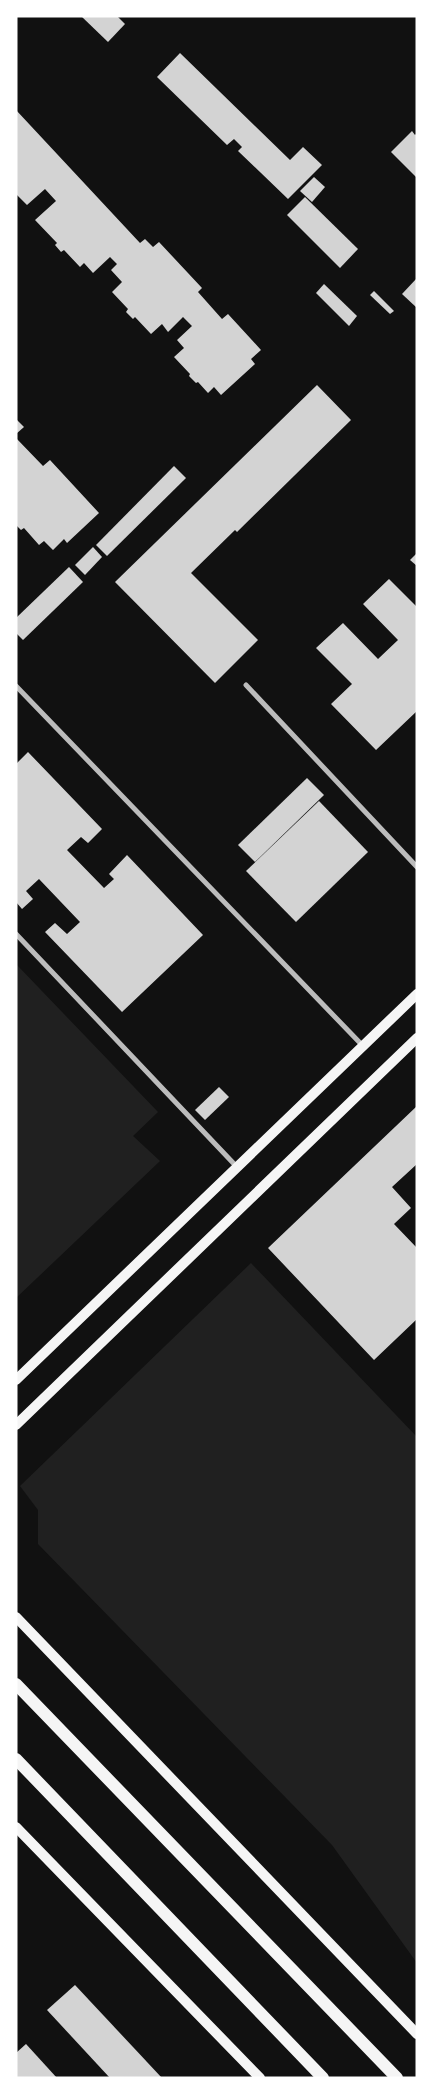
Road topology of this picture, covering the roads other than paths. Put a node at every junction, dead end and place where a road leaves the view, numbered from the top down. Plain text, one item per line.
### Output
1 (246, 685) dead end
2 (16, 686) edge
3 (417, 867) edge
4 (16, 934) edge
5 (417, 994) edge
6 (417, 1038) edge
7 (363, 1046) junction
8 (237, 1167) junction
9 (16, 1380) edge
10 (16, 1425) edge
11 (16, 1617) edge
12 (16, 1684) edge
13 (16, 1759) edge
14 (16, 1827) edge
15 (417, 2034) edge
16 (260, 2078) edge
17 (323, 2078) edge
18 (397, 2078) edge

1 - 3 street
2 - 7 street
4 - 8 street
5 - 7 main road
6 - 10 main road
7 - 8 main road
8 - 9 main road
11 - 15 main road
12 - 18 main road
13 - 17 main road
14 - 16 main road

